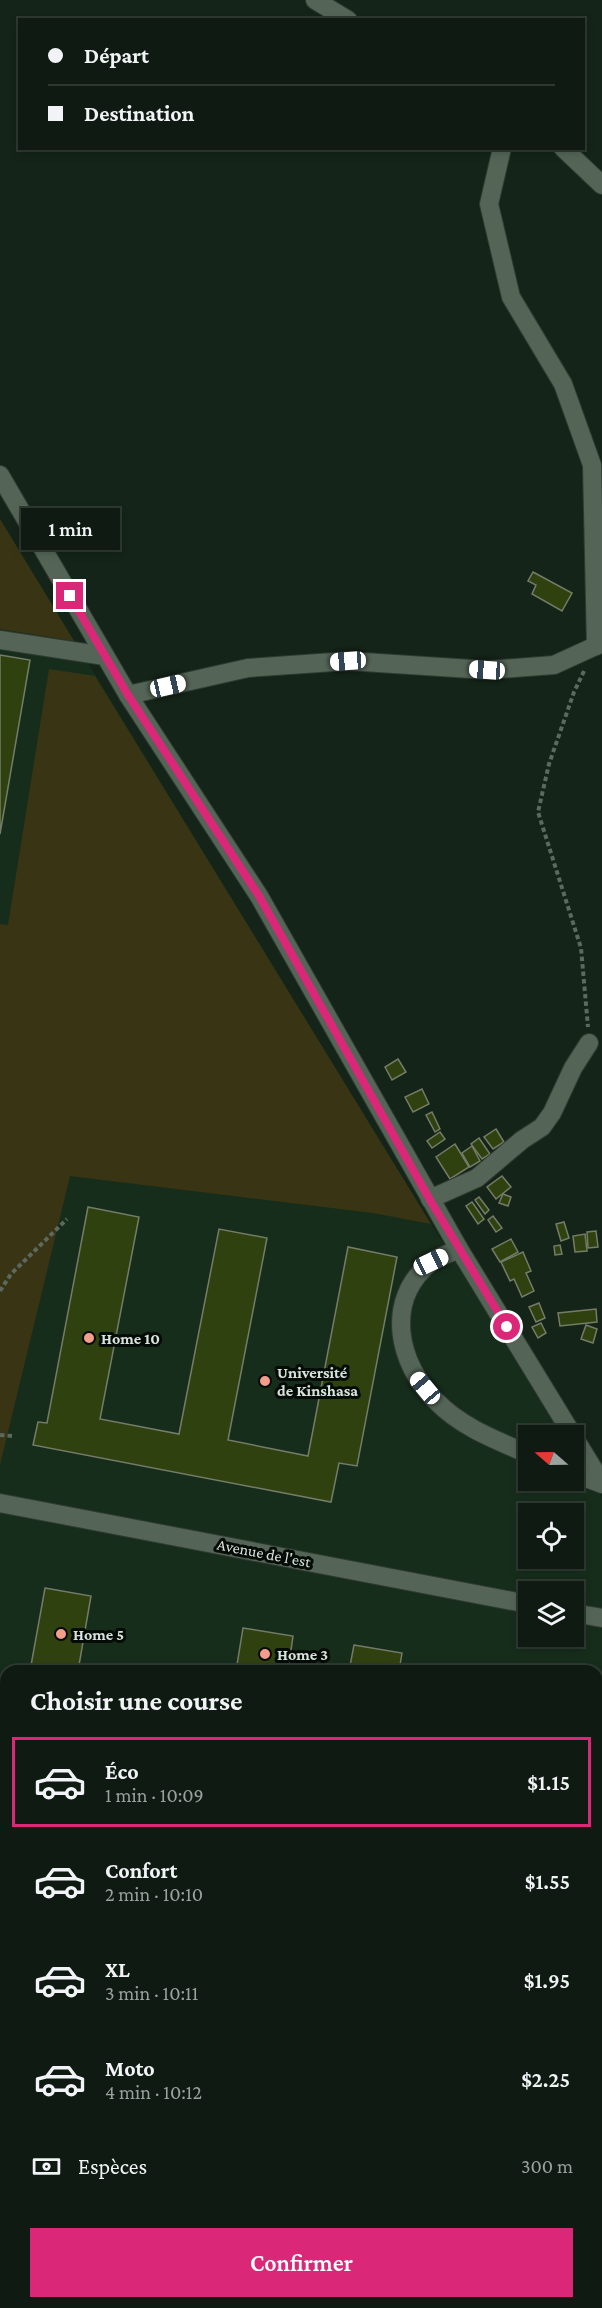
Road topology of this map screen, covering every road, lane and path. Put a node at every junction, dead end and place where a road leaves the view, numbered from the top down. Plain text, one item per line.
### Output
1 (315, 0) edge
2 (345, 18) edge
3 (502, 150) edge
4 (565, 150) edge
5 (602, 185) edge
6 (0, 475) edge
7 (0, 640) edge
8 (599, 644) edge
9 (105, 656) junction
10 (128, 695) junction
11 (589, 1043) joint
12 (430, 1200) junction
13 (67, 1219) dead end
14 (459, 1249) junction
15 (0, 1291) edge
16 (0, 1435) edge
17 (12, 1437) dead end
18 (518, 1450) edge
19 (584, 1477) edge
20 (602, 1483) edge
21 (0, 1503) edge
22 (518, 1602) edge
23 (584, 1615) edge
24 (602, 1618) edge

1 - 2 street
3 - 8 street
4 - 5 street
6 - 9 street
7 - 9 street
8 - 10 street
8 - 11 path
9 - 10 street
10 - 12 street
11 - 12 street
12 - 14 street
13 - 15 path
14 - 18 street
14 - 20 street
16 - 17 path
19 - 20 street
21 - 22 street, Avenue de l'est
23 - 24 street

